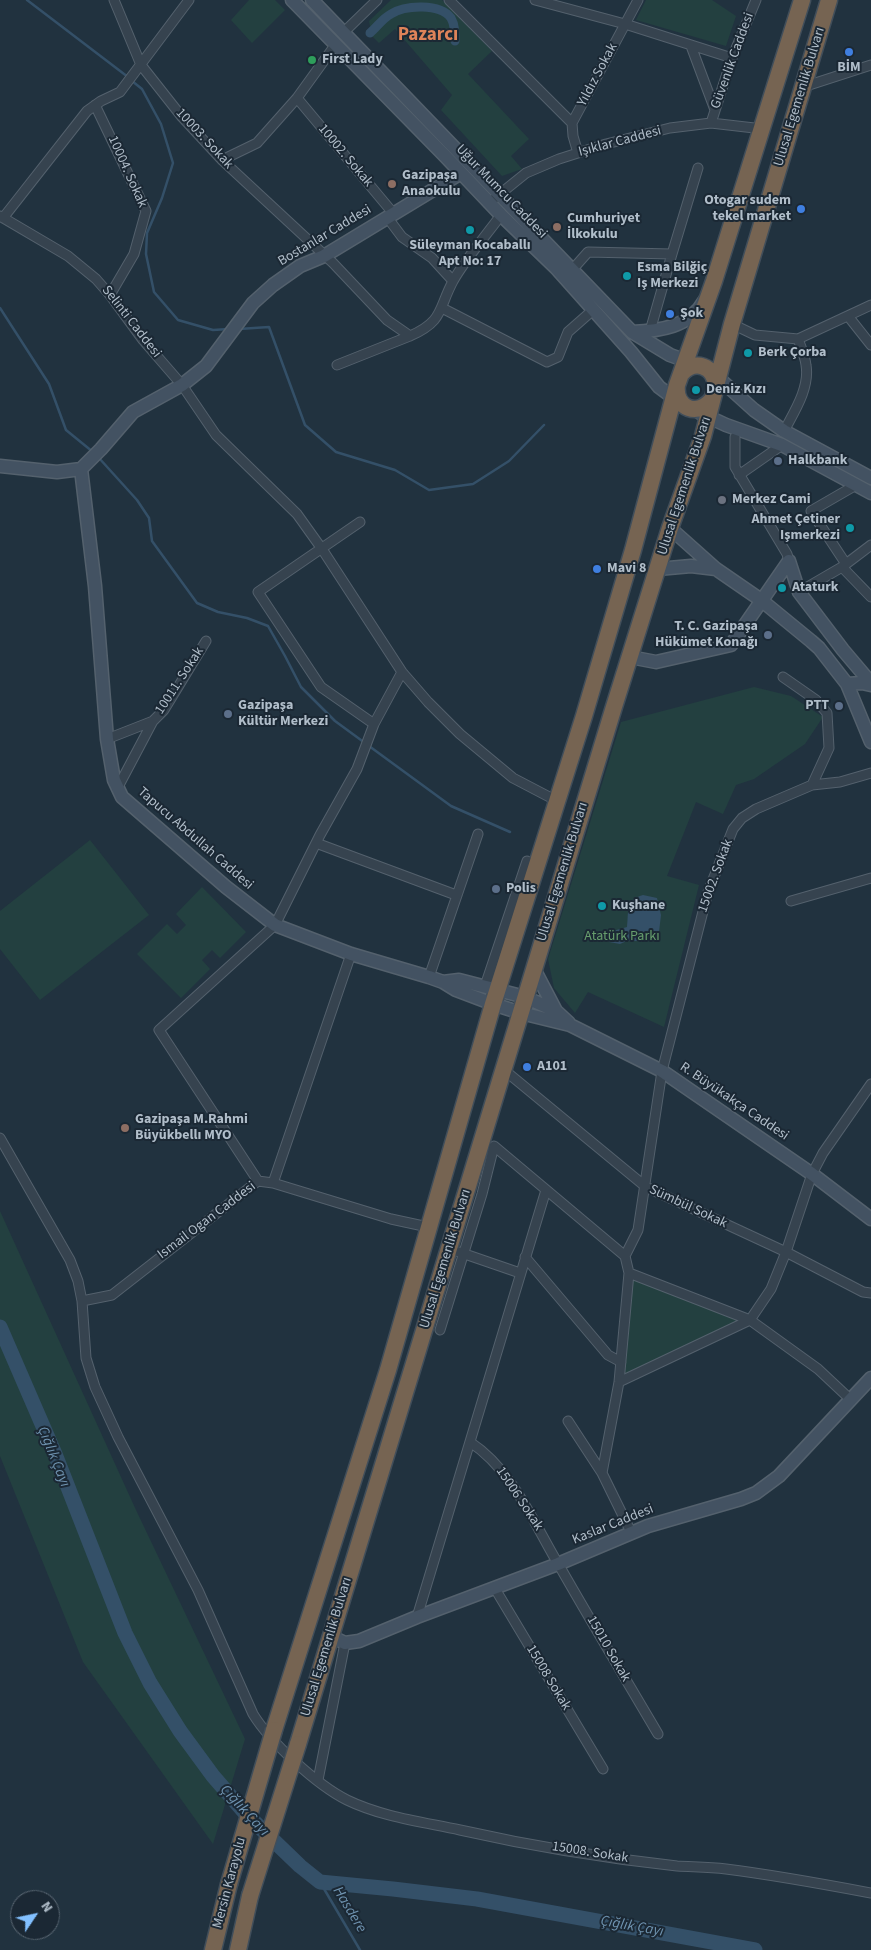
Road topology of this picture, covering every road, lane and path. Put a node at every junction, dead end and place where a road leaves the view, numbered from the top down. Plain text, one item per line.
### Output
1 (114, 0) edge
2 (189, 0) edge
3 (292, 0) edge
4 (312, 0) edge
5 (377, 0) edge
6 (449, 0) edge
7 (535, 0) edge
8 (638, 0) edge
9 (756, 0) edge
10 (802, 0) edge
11 (829, 0) edge
12 (545, 1) edge
13 (625, 24) junction
14 (344, 32) junction
15 (336, 44) junction
16 (692, 46) junction
17 (732, 58) junction
18 (141, 65) junction
19 (871, 65) edge
20 (804, 87) junction
21 (297, 98) junction
22 (96, 105) junction
23 (715, 110) junction
24 (572, 123) junction
25 (711, 123) junction
26 (763, 129) junction
27 (578, 152) junction
28 (222, 160) junction
29 (698, 168) dead end
30 (461, 173) junction
31 (500, 194) junction
32 (489, 203) junction
33 (390, 215) junction
34 (501, 216) junction
35 (2, 217) edge
36 (672, 254) junction
37 (324, 256) junction
38 (572, 270) junction
39 (453, 281) junction
40 (714, 281) junction
41 (110, 295) junction
42 (871, 305) edge
43 (442, 308) junction
44 (593, 310) junction
45 (848, 316) junction
46 (732, 324) junction
47 (650, 331) junction
48 (632, 332) junction
49 (410, 336) junction
50 (798, 339) junction
51 (871, 345) edge
52 (337, 365) dead end
53 (715, 384) junction
54 (182, 385) junction
55 (684, 385) junction
56 (709, 417) junction
57 (784, 430) junction
58 (735, 437) dead end
59 (782, 445) junction
60 (0, 466) edge
61 (81, 469) junction
62 (740, 475) junction
63 (870, 475) edge
64 (856, 485) junction
65 (871, 493) edge
66 (360, 522) dead end
67 (670, 528) junction
68 (871, 545) edge
69 (322, 549) junction
70 (789, 560) junction
71 (844, 566) junction
72 (658, 569) junction
73 (716, 569) junction
74 (799, 592) junction
75 (871, 597) edge
76 (761, 600) junction
77 (206, 641) dead end
78 (630, 657) junction
79 (402, 672) junction
80 (783, 677) dead end
81 (847, 684) junction
82 (871, 684) edge
83 (153, 721) junction
84 (374, 724) junction
85 (870, 736) edge
86 (107, 739) junction
87 (871, 773) edge
88 (812, 785) junction
89 (117, 790) junction
90 (557, 801) junction
91 (478, 834) dead end
92 (316, 843) junction
93 (526, 861) dead end
94 (871, 878) edge
95 (456, 896) junction
96 (791, 901) dead end
97 (275, 926) junction
98 (351, 954) junction
99 (534, 969) junction
100 (429, 977) junction
101 (443, 982) junction
102 (492, 993) junction
103 (525, 997) junction
104 (556, 1011) junction
105 (520, 1013) junction
106 (570, 1025) junction
107 (503, 1069) junction
108 (662, 1072) junction
109 (871, 1084) edge
110 (0, 1138) edge
111 (812, 1174) junction
112 (258, 1180) junction
113 (273, 1183) junction
114 (646, 1187) junction
115 (546, 1190) junction
116 (871, 1219) edge
117 (428, 1227) junction
118 (457, 1251) junction
119 (786, 1252) junction
120 (625, 1256) junction
121 (525, 1257) junction
122 (520, 1272) junction
123 (629, 1273) junction
124 (871, 1293) edge
125 (82, 1301) junction
126 (750, 1320) junction
127 (440, 1330) dead end
128 (621, 1362) junction
129 (871, 1378) edge
130 (619, 1382) junction
131 (850, 1399) junction
132 (568, 1422) dead end
133 (470, 1442) junction
134 (602, 1473) junction
135 (631, 1532) junction
136 (558, 1564) junction
137 (494, 1587) junction
138 (417, 1617) junction
139 (338, 1640) junction
140 (274, 1730) joint
141 (658, 1734) dead end
142 (298, 1744) joint
143 (603, 1769) dead end
144 (318, 1780) junction
145 (871, 1894) edge
146 (213, 1950) edge
147 (238, 1950) edge

1 - 18 street, 10003. Sokak
2 - 18 street
3 - 15 street, Uğur Mumcu Caddesi
4 - 14 street, Uğur Mumcu Caddesi
5 - 14 street
6 - 24 street
7 - 12 street
8 - 13 street, Yıldız Sokak
9 - 17 street, Güvenlik Caddesi
10 - 26 highway, Ulusal Egemenlik Bulvarı
11 - 20 highway, Ulusal Egemenlik Bulvarı
12 - 13 street
13 - 16 street
13 - 24 street, Yıldız Sokak
14 - 31 street, Uğur Mumcu Caddesi
15 - 21 street
15 - 30 street, Uğur Mumcu Caddesi
16 - 17 street
16 - 23 street
17 - 23 street, Güvenlik Caddesi
18 - 22 street
18 - 28 street, 10003. Sokak
19 - 20 street
20 - 46 highway, Ulusal Egemenlik Bulvarı
21 - 28 street
21 - 33 street, 10002. Sokak
22 - 35 street
22 - 41 street, 10004. Sokak
23 - 25 street, Güvenlik Caddesi
24 - 27 street, Yıldız Sokak
25 - 26 street, Işıklar Caddesi
25 - 27 street, Işıklar Caddesi
26 - 40 highway, Ulusal Egemenlik Bulvarı
27 - 31 street, Işıklar Caddesi
28 - 37 street, 10003. Sokak
29 - 36 street
30 - 32 street, Uğur Mumcu Caddesi
30 - 33 street, Bostanlar Caddesi
31 - 32 street, Işıklar Caddesi
31 - 38 street, Uğur Mumcu Caddesi
32 - 34 street, Uğur Mumcu Caddesi
33 - 37 street, Bostanlar Caddesi
33 - 39 street, 10002. Sokak
34 - 39 street
34 - 44 street, Uğur Mumcu Caddesi
35 - 41 street, Selinti Caddesi
36 - 38 street
36 - 47 street
37 - 49 street, 10003. Sokak
37 - 54 street, Bostanlar Caddesi
38 - 48 street, Uğur Mumcu Caddesi
39 - 43 street
40 - 47 street
40 - 55 highway, Ulusal Egemenlik Bulvarı
41 - 54 street, Selinti Caddesi
42 - 45 street
43 - 44 street
43 - 49 street
44 - 55 street, Uğur Mumcu Caddesi
45 - 50 street
45 - 51 street
46 - 50 street
46 - 53 highway, Ulusal Egemenlik Bulvarı
47 - 48 street
48 - 55 street, Uğur Mumcu Caddesi
49 - 52 street
50 - 57 street
53 - 55 highway
53 - 55 highway
53 - 56 highway, Ulusal Egemenlik Bulvarı
53 - 57 street
54 - 61 street, Bostanlar Caddesi
54 - 69 street, Selinti Caddesi
55 - 56 street
55 - 90 highway, Ulusal Egemenlik Bulvarı
56 - 59 street
56 - 67 highway, Ulusal Egemenlik Bulvarı
57 - 63 street
58 - 62 street
59 - 62 street
59 - 64 street
60 - 61 street
61 - 86 street, Tapucu Abdullah Caddesi
62 - 70 street
64 - 65 street
64 - 71 street
66 - 69 street
67 - 72 highway, Ulusal Egemenlik Bulvarı
67 - 73 street
68 - 71 street
69 - 79 street, Selinti Caddesi
69 - 84 street
70 - 74 street
70 - 76 street
71 - 74 street
71 - 75 street
72 - 73 street
72 - 78 highway, Ulusal Egemenlik Bulvarı
73 - 76 street
74 - 82 street
76 - 78 street
76 - 81 street
77 - 83 street, 10011. Sokak
78 - 99 highway, Ulusal Egemenlik Bulvarı
79 - 84 street
79 - 90 street, Selinti Caddesi
80 - 88 street
81 - 82 street
81 - 85 street
83 - 86 street, 10011. Sokak
83 - 89 street, 10011. Sokak
84 - 92 street
86 - 89 street, Tapucu Abdullah Caddesi
87 - 88 street, 15002. Sokak
88 - 108 street, 15002. Sokak
89 - 97 street, Tapucu Abdullah Caddesi
90 - 102 highway, Ulusal Egemenlik Bulvarı
91 - 95 street
92 - 95 street
92 - 97 street
93 - 102 street
94 - 96 street
95 - 100 street
97 - 98 street, Tapucu Abdullah Caddesi
97 - 112 street
98 - 100 street, Tapucu Abdullah Caddesi
98 - 113 street
99 - 103 highway, Ulusal Egemenlik Bulvarı
99 - 104 street
100 - 101 street, Tapucu Abdullah Caddesi
101 - 102 street, Tapucu Abdullah Caddesi
101 - 102 street, Tapucu Abdullah Caddesi
102 - 103 street, R. Büyükakça Caddesi
102 - 105 street, R. Büyükakça Caddesi
102 - 117 highway, Ulusal Egemenlik Bulvarı
103 - 104 street, R. Büyükakça Caddesi
103 - 105 highway, Ulusal Egemenlik Bulvarı
104 - 106 street, R. Büyükakça Caddesi
105 - 106 street, R. Büyükakça Caddesi
105 - 107 highway, Ulusal Egemenlik Bulvarı
106 - 108 street, R. Büyükakça Caddesi
107 - 114 street, Sümbül Sokak
107 - 118 highway, Ulusal Egemenlik Bulvarı
108 - 111 street, R. Büyükakça Caddesi
108 - 114 street, 15002. Sokak
109 - 111 street
110 - 125 street, 15008. Sokak
111 - 116 street, R. Büyükakça Caddesi
111 - 119 street
112 - 113 street, Ismail Ogan Caddesi
112 - 125 street, Ismail Ogan Caddesi
113 - 117 street, Ismail Ogan Caddesi
114 - 119 street, Sümbül Sokak
114 - 120 street, 15002. Sokak
115 - 118 street
115 - 120 street
115 - 121 street
117 - 140 highway, Ulusal Egemenlik Bulvarı
118 - 122 street
118 - 127 street
118 - 139 highway, Ulusal Egemenlik Bulvarı
119 - 124 street, Sümbül Sokak
119 - 126 street
120 - 123 street
121 - 122 street
121 - 128 street
122 - 133 street
123 - 126 street
123 - 128 street
125 - 144 street, 15008. Sokak
126 - 130 street
126 - 131 street
128 - 130 street
129 - 131 street, Kaslar Caddesi
130 - 134 street
131 - 135 street, Kaslar Caddesi
132 - 134 street
133 - 136 street, 15006 Sokak
133 - 138 street
134 - 135 street
135 - 136 street, Kaslar Caddesi
136 - 137 street, Kaslar Caddesi
136 - 141 street, 15010 Sokak
137 - 138 street, Kaslar Caddesi
137 - 143 street, 15008 Sokak
138 - 139 street, Kaslar Caddesi
139 - 142 highway, Ulusal Egemenlik Bulvarı
139 - 144 street
140 - 146 highway, Mersin Karayolu, bridge
142 - 147 highway, Mersin Karayolu, bridge
144 - 145 street, 15008. Sokak

